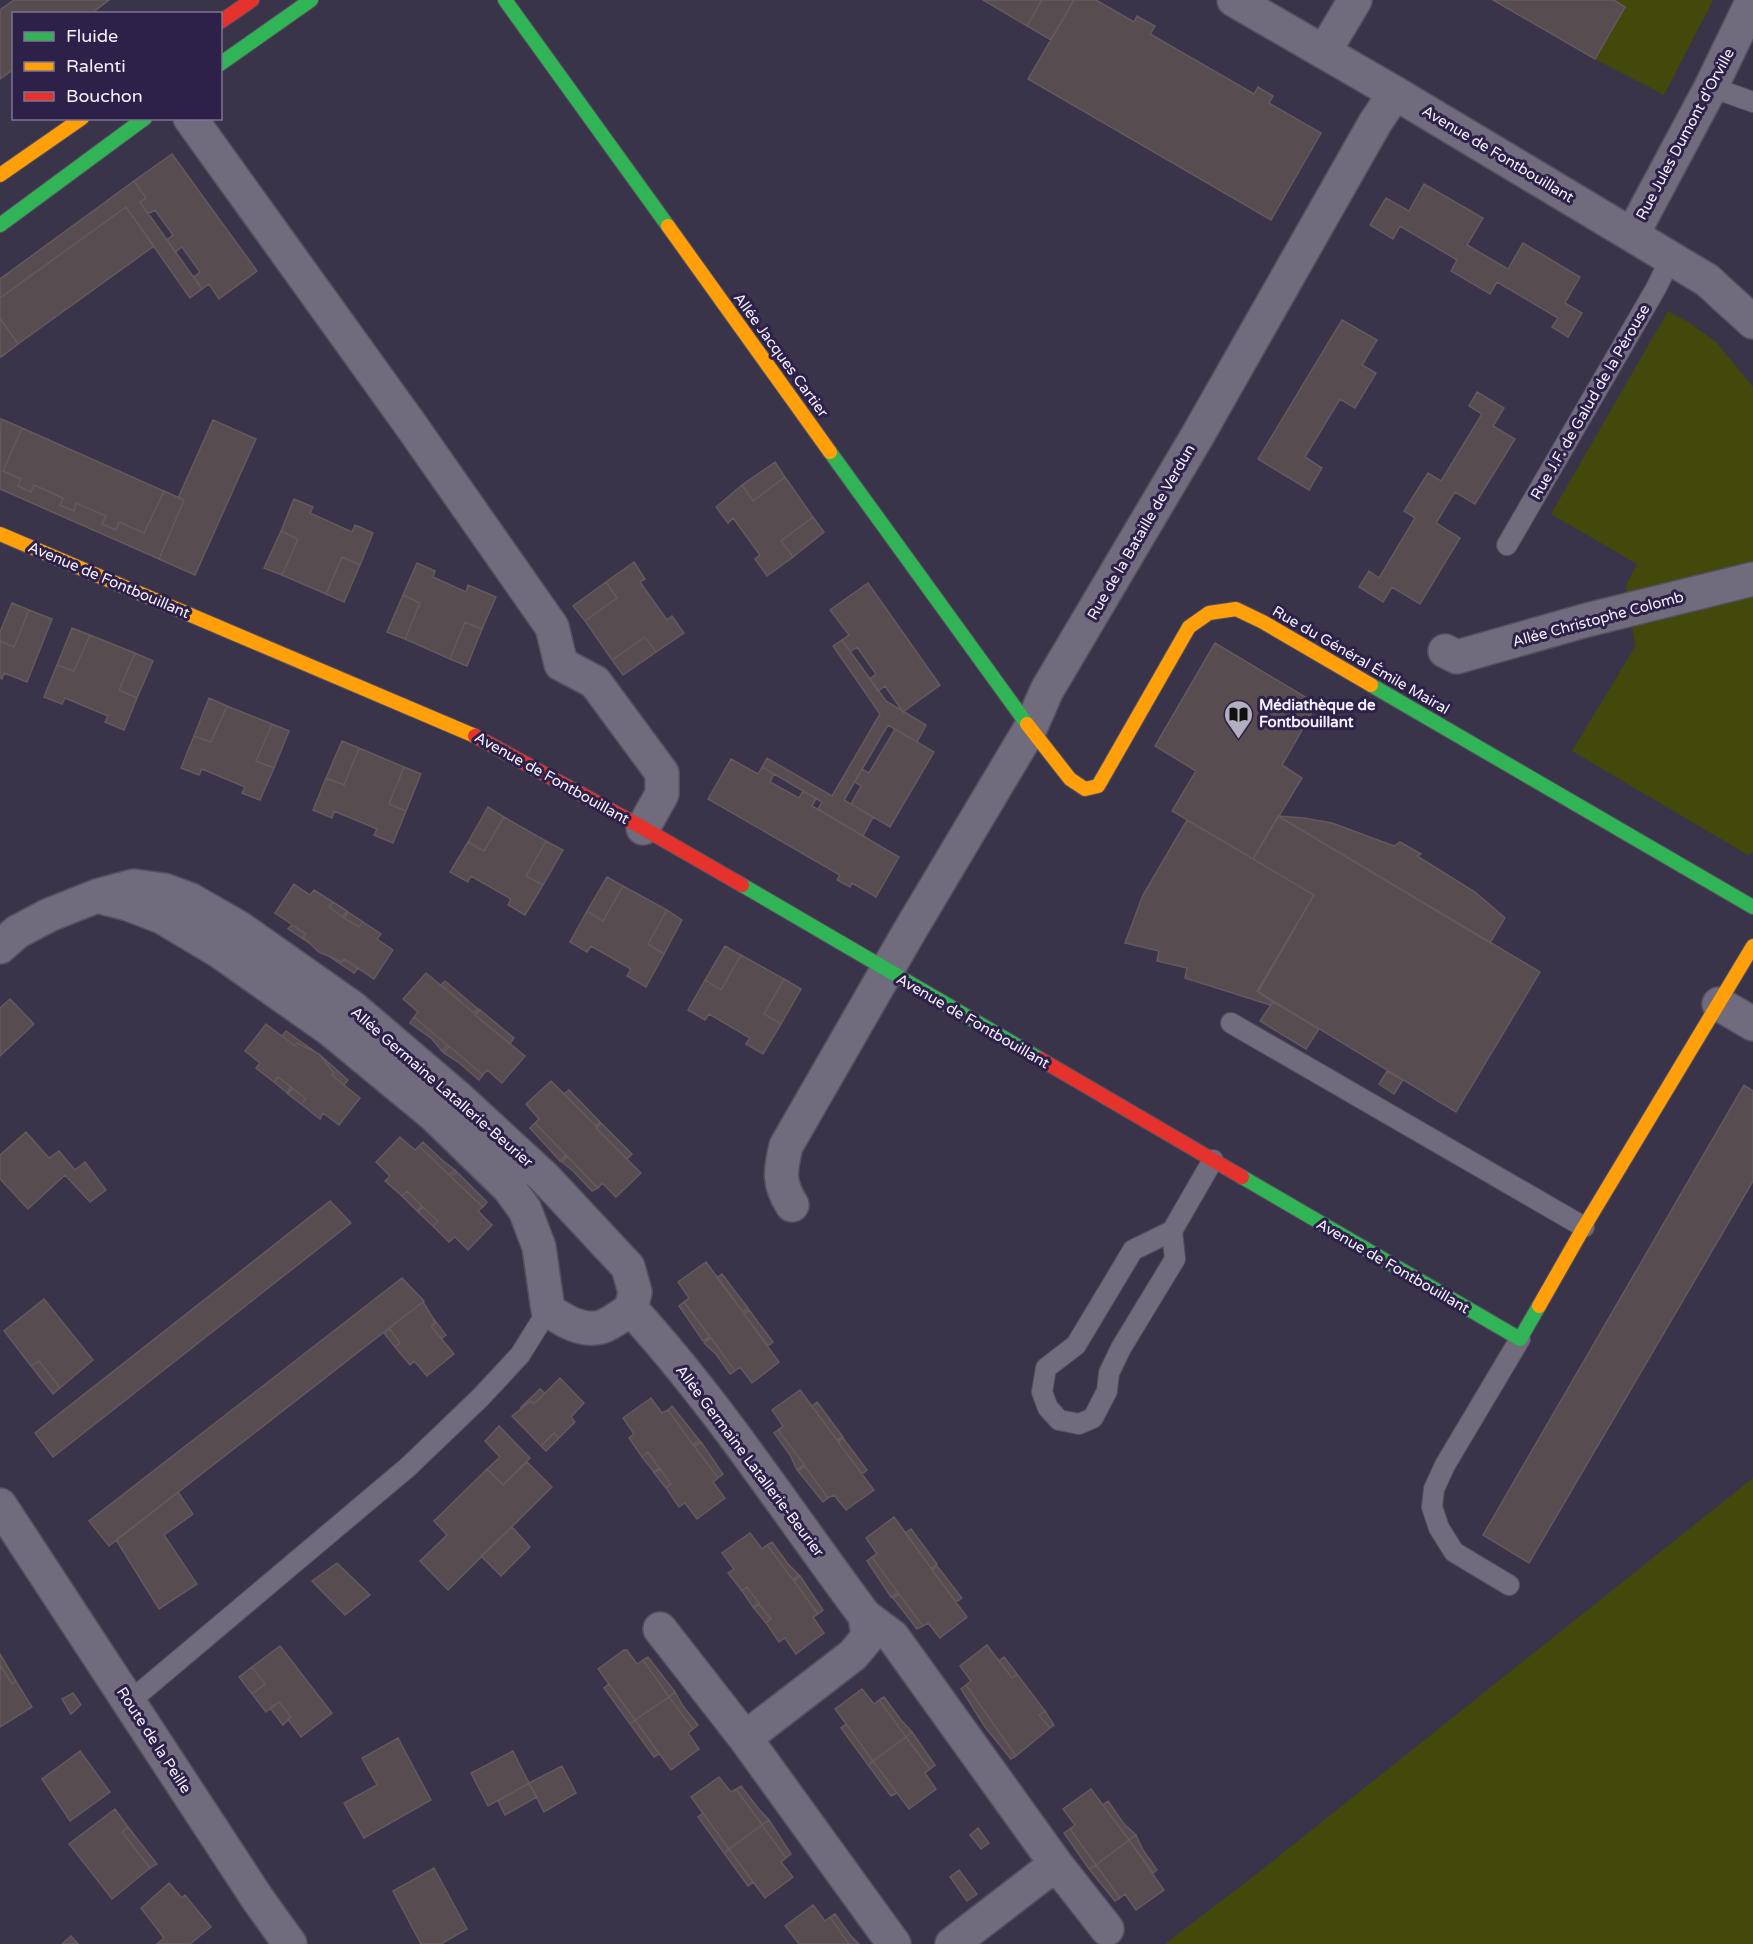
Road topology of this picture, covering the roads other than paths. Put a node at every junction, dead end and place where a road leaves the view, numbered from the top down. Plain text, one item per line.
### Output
1 (252, 0) edge
2 (311, 0) edge
3 (506, 0) edge
4 (1234, 0) edge
5 (1355, 0) edge
6 (1753, 0) edge
7 (222, 21) edge
8 (1324, 52) junction
9 (222, 63) edge
10 (1711, 87) junction
11 (1395, 93) junction
12 (1753, 102) edge
13 (79, 120) edge
14 (142, 120) edge
15 (191, 120) edge
16 (0, 175) edge
17 (0, 225) edge
18 (1632, 235) junction
19 (1671, 258) junction
20 (1753, 322) edge
21 (0, 534) edge
22 (1507, 545) dead end
23 (1753, 579) edge
24 (1445, 651) dead end
25 (1030, 729) junction
26 (643, 828) junction
27 (98, 897) junction
28 (1753, 907) edge
29 (1753, 946) edge
30 (0, 947) edge
31 (888, 971) junction
32 (1719, 1004) junction
33 (1231, 1023) dead end
34 (1753, 1024) edge
35 (1213, 1160) junction
36 (792, 1205) dead end
37 (1584, 1227) junction
38 (1172, 1231) junction
39 (631, 1309) junction
40 (548, 1310) junction
41 (1520, 1339) junction
42 (0, 1505) edge
43 (1509, 1585) dead end
44 (865, 1616) junction
45 (660, 1629) dead end
46 (129, 1702) junction
47 (745, 1738) junction
48 (1056, 1864) junction
49 (1107, 1929) dead end
50 (290, 1944) edge
51 (894, 1944) edge
52 (952, 1944) edge

1 - 7 street
2 - 9 street
3 - 25 street, Allée Jacques Cartier
4 - 8 street, Avenue de Fontbouillant
5 - 8 street
6 - 10 street, Rue Jules Dumont d'Orville
8 - 11 street, Avenue de Fontbouillant
10 - 12 lane
10 - 18 street, Rue Jules Dumont d'Orville
11 - 18 street, Avenue de Fontbouillant
11 - 25 street, Rue de la Bataille de Verdun
13 - 16 street
14 - 17 street
15 - 26 street
18 - 19 street, Avenue de Fontbouillant
19 - 20 street, Avenue de Fontbouillant
19 - 22 lane, Rue J.F. de Galud de la Pérouse
21 - 26 street, Avenue de Fontbouillant
23 - 24 street, Allée Christophe Colomb
25 - 28 street, Rue du Général Émile Mairal
25 - 31 street, Rue de la Bataille de Verdun
26 - 31 street, Avenue de Fontbouillant
27 - 30 street, Allée Germaine Latallerie-Beurier
27 - 39 street, Allée Germaine Latallerie-Beurier
27 - 40 street, Allée Germaine Latallerie-Beurier
29 - 32 street
31 - 35 street, Avenue de Fontbouillant
31 - 36 street, Rue de la Bataille de Verdun
32 - 34 street
32 - 37 street
33 - 37 lane
35 - 38 lane
35 - 41 street, Avenue de Fontbouillant
37 - 41 street
38 - 38 lane
39 - 40 street
39 - 44 street, Allée Germaine Latallerie-Beurier
40 - 46 lane
41 - 43 lane
42 - 46 street, Route de la Peille
44 - 47 street
44 - 48 street, Allée Germaine Latallerie-Beurier
45 - 47 street
46 - 50 street, Route de la Peille
47 - 51 street
48 - 49 street, Allée Germaine Latallerie-Beurier
48 - 52 street

